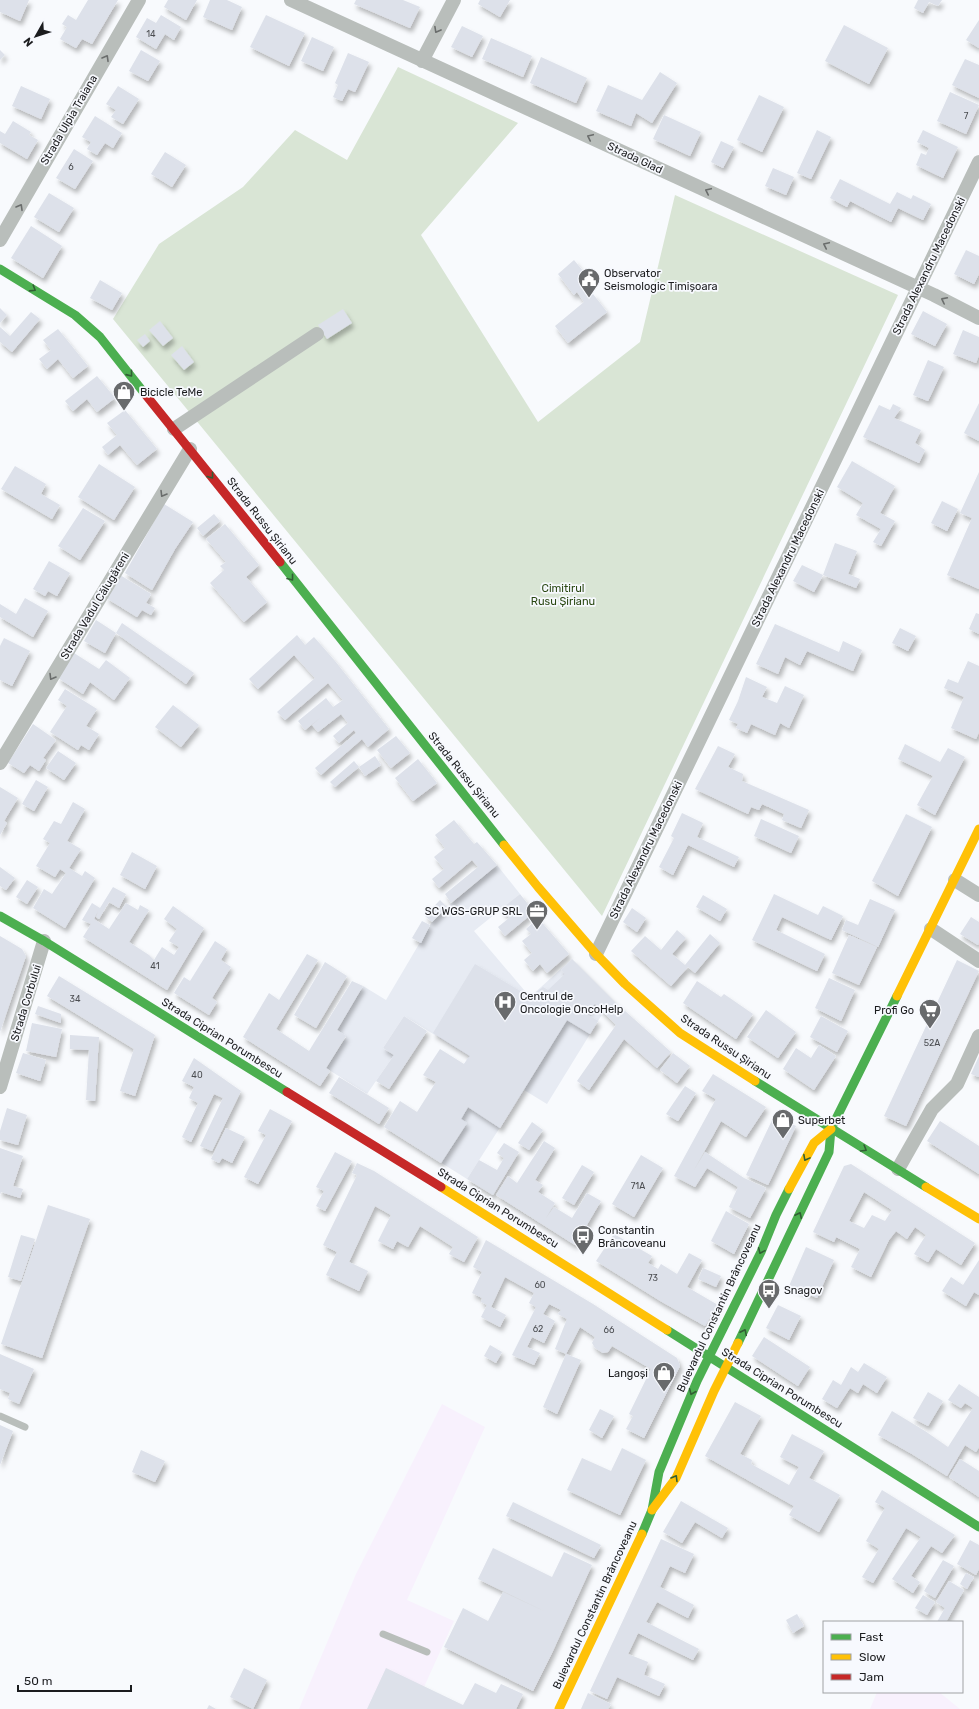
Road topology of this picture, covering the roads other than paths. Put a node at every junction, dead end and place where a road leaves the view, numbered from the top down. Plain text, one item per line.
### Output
1 (139, 0) edge
2 (290, 0) edge
3 (454, 0) edge
4 (422, 61) junction
5 (979, 162) edge
6 (0, 240) edge
7 (0, 269) edge
8 (919, 288) junction
9 (979, 318) edge
10 (317, 334) dead end
11 (174, 429) junction
12 (190, 449) junction
13 (0, 763) edge
14 (979, 829) edge
15 (955, 880) junction
16 (979, 895) edge
17 (0, 916) edge
18 (931, 929) junction
19 (44, 941) junction
20 (596, 954) junction
21 (979, 961) edge
22 (979, 1036) edge
23 (0, 1087) edge
24 (831, 1129) junction
25 (898, 1169) junction
26 (979, 1219) edge
27 (709, 1356) junction
28 (726, 1368) junction
29 (0, 1416) edge
30 (25, 1427) dead end
31 (652, 1510) junction
32 (979, 1527) edge
33 (383, 1634) dead end
34 (427, 1652) dead end
35 (559, 1709) edge

6 -> 1 street, Strada Ulpia Traiana
2 - 4 street, Strada Glad
3 -> 4 street
8 -> 4 street, Strada Glad
5 - 8 street, Strada Alexandru Macedonski
7 -> 11 street, Strada Russu Șirianu
9 -> 8 street, Strada Glad
8 - 20 street, Strada Alexandru Macedonski
10 - 11 street
11 - 12 street, Strada Russu Șirianu
12 -> 13 street, Strada Vadul Călugăreni
12 -> 20 street, Strada Russu Șirianu
14 - 15 street, Bulevardul Constantin Brâncoveanu
15 - 16 street
15 - 18 street, Bulevardul Constantin Brâncoveanu
17 - 19 street, Strada Ciprian Porumbescu
18 - 21 street
18 - 24 street, Bulevardul Constantin Brâncoveanu
19 - 23 street, Strada Corbului
19 - 27 street, Strada Ciprian Porumbescu
20 - 24 street, Strada Russu Șirianu
22 - 25 street
24 -> 25 street, Strada Russu Șirianu
24 -> 27 street, Bulevardul Constantin Brâncoveanu
28 -> 24 street, Bulevardul Constantin Brâncoveanu
25 - 26 street, Strada Russu Șirianu
27 - 28 street, Strada Ciprian Porumbescu
27 -> 31 street, Bulevardul Constantin Brâncoveanu
31 -> 28 street, Bulevardul Constantin Brâncoveanu
28 - 32 street, Strada Ciprian Porumbescu
29 - 30 lane
31 - 35 street, Bulevardul Constantin Brâncoveanu
33 - 34 lane

